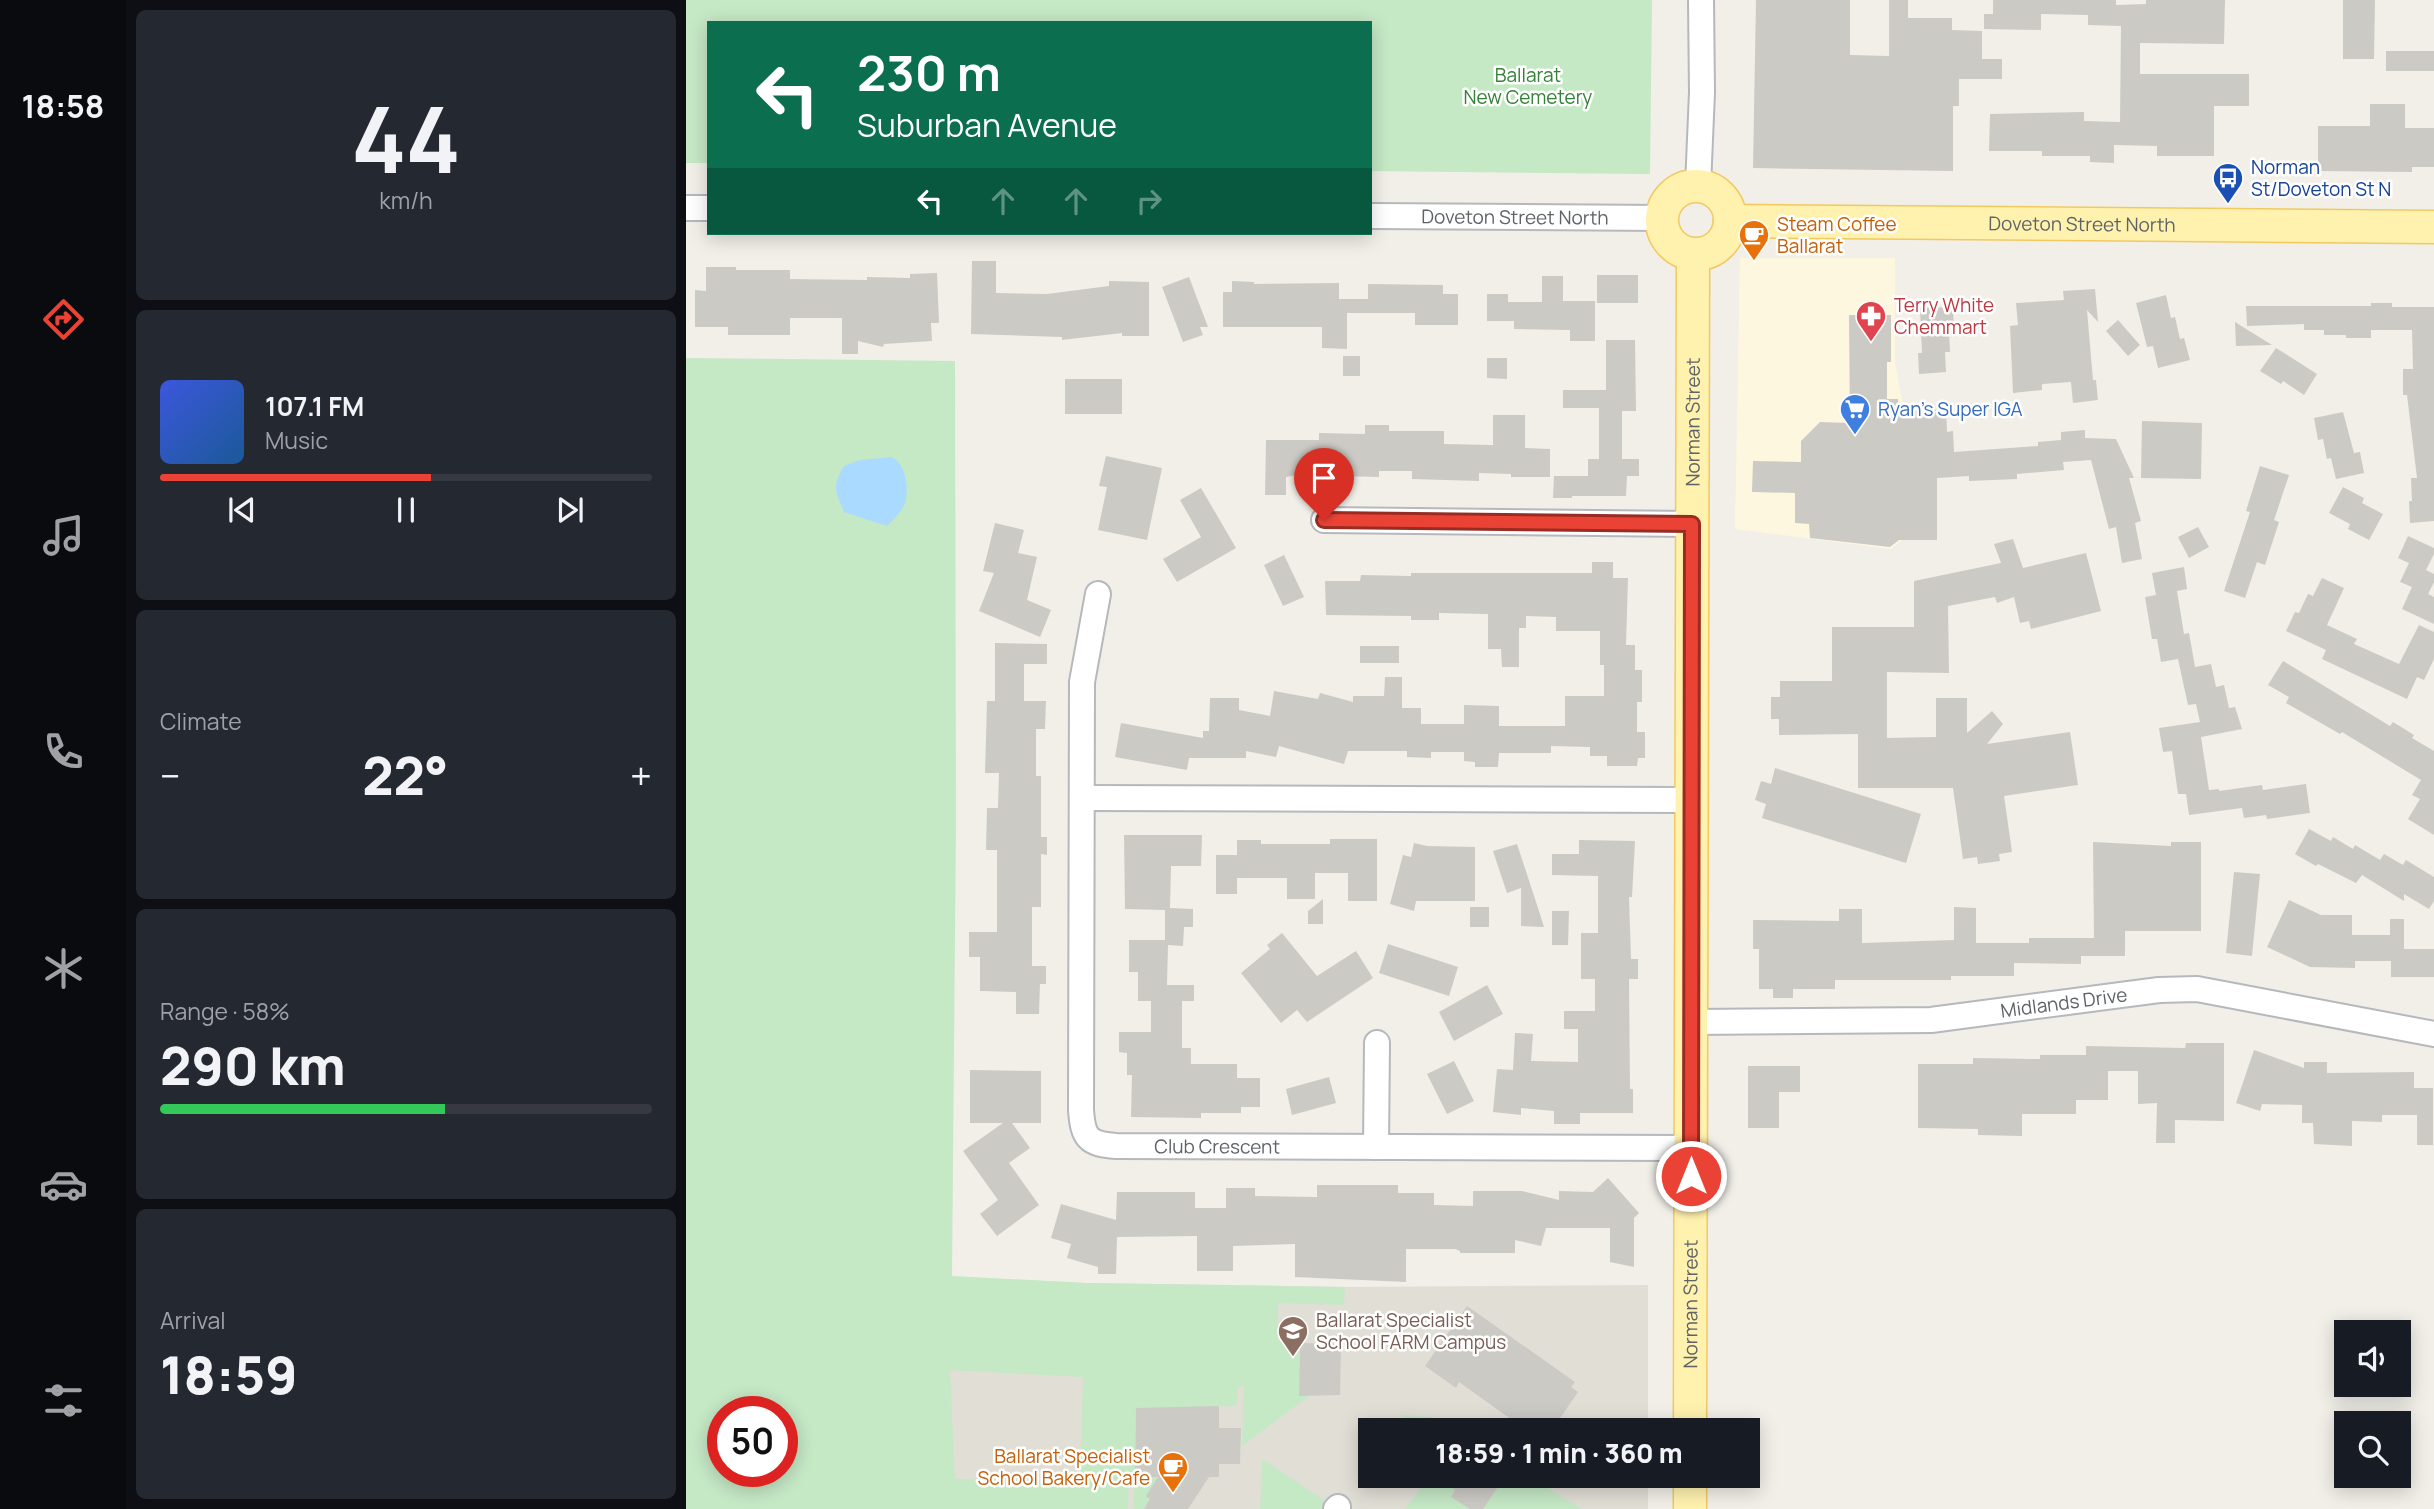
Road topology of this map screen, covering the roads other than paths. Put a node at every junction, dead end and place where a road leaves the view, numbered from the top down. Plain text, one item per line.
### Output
1 (1701, 0) edge
2 (1698, 186) junction
3 (686, 208) edge
4 (707, 208) edge
5 (1372, 216) edge
6 (1662, 218) junction
7 (1730, 221) junction
8 (2434, 227) edge
9 (1693, 255) junction
10 (1324, 520) dead end
11 (1692, 524) junction
12 (1098, 594) dead end
13 (1082, 798) junction
14 (1690, 800) junction
15 (1691, 1022) junction
16 (2434, 1034) edge
17 (1377, 1043) dead end
18 (1376, 1147) junction
19 (1690, 1148) junction
20 (1690, 1418) edge
21 (1690, 1488) edge
22 (1690, 1509) edge

1 - 2 street
2 - 6 main road
2 - 7 main road
3 - 4 street
5 - 6 street, Doveton Street North
6 - 9 main road
7 - 8 main road, Doveton Street North
7 - 9 main road
9 - 11 main road, Norman Street
10 - 11 street
11 - 14 main road, Norman Street
12 - 13 street, Club Crescent
13 - 14 street
13 - 18 street, Club Crescent
14 - 15 main road, Norman Street
15 - 16 street, Midlands Drive
15 - 19 main road, Norman Street
17 - 18 street
18 - 19 street, Club Crescent
19 - 20 main road, Norman Street
21 - 22 main road

